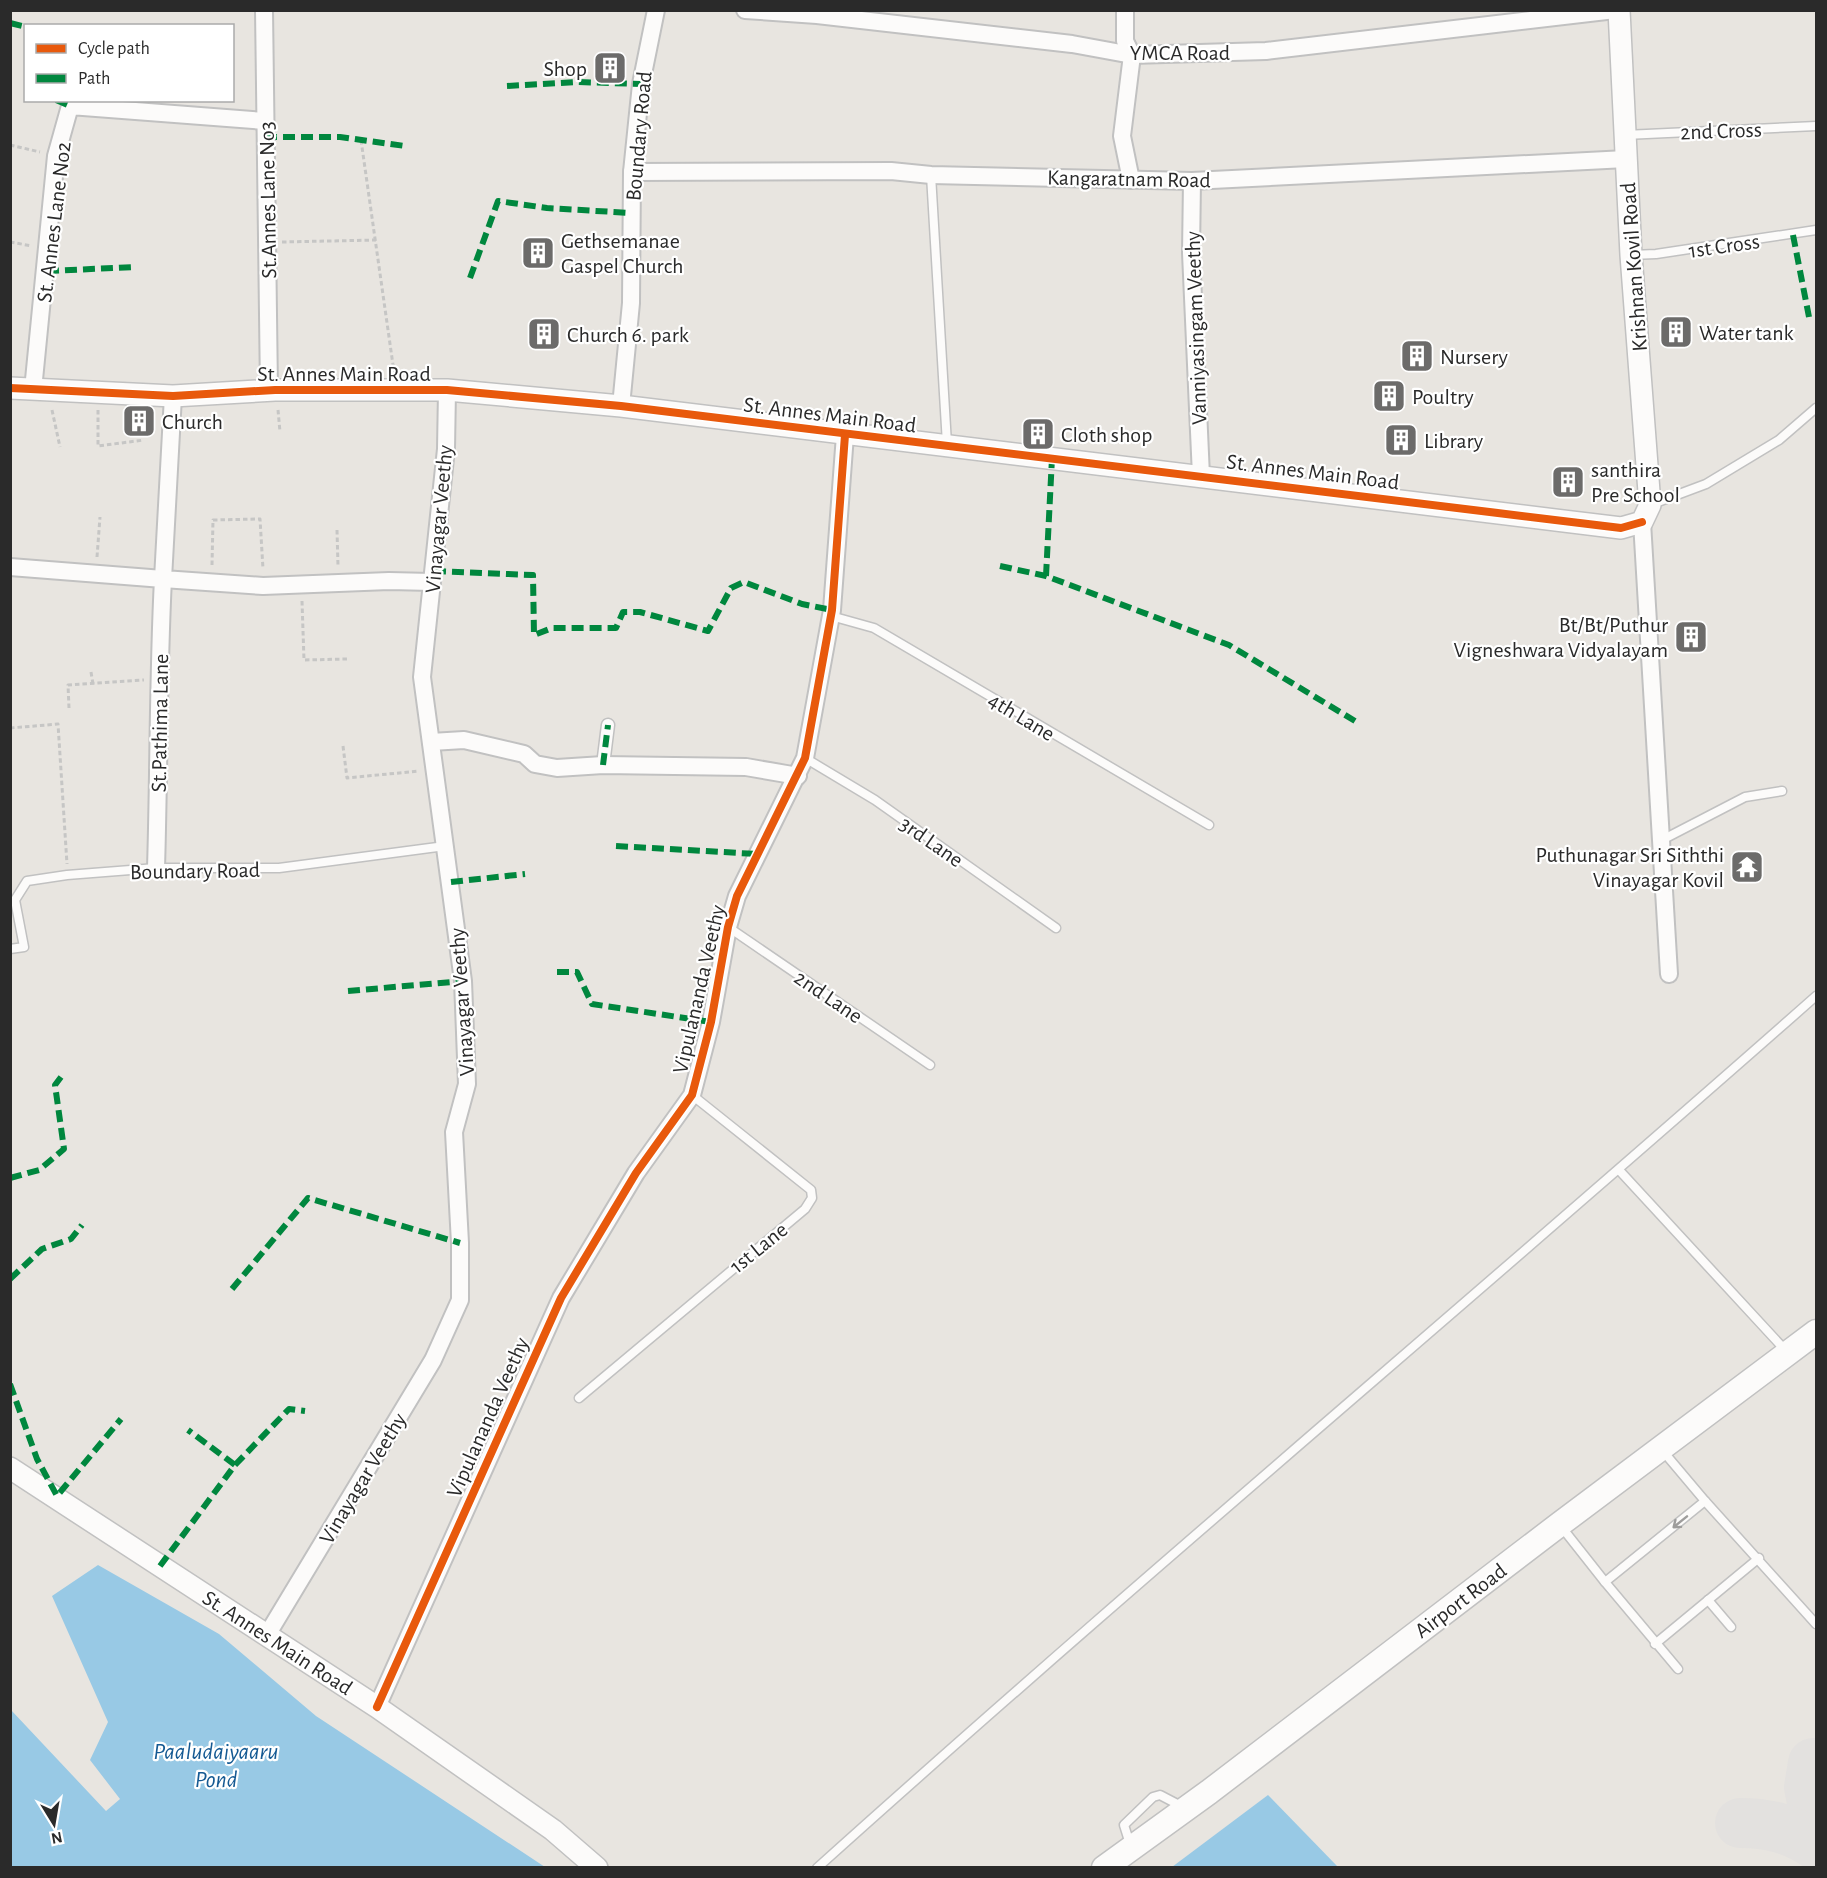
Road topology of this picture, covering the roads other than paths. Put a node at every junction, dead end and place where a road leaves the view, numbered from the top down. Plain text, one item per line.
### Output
1 (264, 10) edge
2 (656, 10) edge
3 (745, 10) edge
4 (1125, 10) edge
5 (1615, 10) edge
6 (1619, 10) edge
7 (1132, 55) junction
8 (265, 122) junction
9 (1816, 126) edge
10 (1625, 135) junction
11 (1626, 159) junction
12 (632, 172) junction
13 (931, 175) junction
14 (1131, 180) junction
15 (1192, 180) junction
16 (1816, 230) edge
17 (1631, 255) junction
18 (10, 388) edge
19 (269, 390) junction
20 (447, 390) junction
21 (41, 391) junction
22 (173, 396) junction
23 (621, 406) junction
24 (1816, 408) edge
25 (845, 435) junction
26 (947, 446) junction
27 (1201, 476) junction
28 (1646, 514) junction
29 (10, 567) edge
30 (163, 579) junction
31 (432, 582) junction
32 (831, 616) junction
33 (608, 725) dead end
34 (431, 742) junction
35 (805, 758) junction
36 (603, 765) junction
37 (798, 776) junction
38 (1782, 791) dead end
39 (1209, 825) dead end
40 (1660, 842) junction
41 (445, 846) junction
42 (156, 868) junction
43 (728, 927) junction
44 (1056, 928) dead end
45 (10, 949) edge
46 (1669, 974) dead end
47 (1816, 996) edge
48 (930, 1065) dead end
49 (692, 1095) junction
50 (1620, 1170) junction
51 (1816, 1332) edge
52 (1788, 1354) junction
53 (579, 1398) dead end
54 (1662, 1449) junction
55 (10, 1468) edge
56 (1705, 1501) junction
57 (1560, 1524) junction
58 (1759, 1558) junction
59 (1605, 1582) junction
60 (1708, 1600) junction
61 (1816, 1624) edge
62 (1731, 1627) dead end
63 (267, 1635) junction
64 (1655, 1644) junction
65 (1678, 1669) dead end
66 (377, 1707) junction
67 (597, 1868) edge
68 (817, 1868) edge
69 (1104, 1868) edge

1 - 8 street, St.Annes Lane No3
2 - 12 street, Boundary Road
3 - 7 street, YMCA Road
4 - 7 street
5 - 7 street, YMCA Road
6 - 10 street, Krishnan Kovil Road
7 - 14 street
8 - 19 street, St.Annes Lane No3
8 - 21 street, St. Annes Lane No2
9 - 10 lane, 2nd Cross
10 - 11 street, Krishnan Kovil Road
11 - 15 street, Kangaratnam Road
11 - 17 street, Krishnan Kovil Road
12 - 13 street, Kangaratnam Road
12 - 23 street, Boundary Road
13 - 14 street, Kangaratnam Road
13 - 26 lane
14 - 15 street, Kangaratnam Road
15 - 27 street, Vanniyasingam Veethy
16 - 17 lane, 1st Cross
17 - 28 street, Krishnan Kovil Road
18 - 21 street, St. Annes Main Road
19 - 20 street, St. Annes Main Road
19 - 22 street, St. Annes Main Road
20 - 23 street, St. Annes Main Road
20 - 31 street, Vinayagar Veethy
21 - 22 street, St. Annes Main Road
22 - 30 street, St.Pathima Lane
23 - 25 street, St. Annes Main Road
24 - 28 lane
25 - 26 street, St. Annes Main Road
25 - 32 street, Vipulananda Veethy
26 - 27 street, St. Annes Main Road
27 - 28 street, St. Annes Main Road
28 - 40 street
29 - 30 street
30 - 31 street
30 - 42 street, St.Pathima Lane
31 - 34 street, Vinayagar Veethy
32 - 35 street, Vipulananda Veethy
32 - 39 lane, 4th Lane
33 - 36 street
34 - 36 street
34 - 41 street, Vinayagar Veethy
35 - 37 street, Vipulananda Veethy
35 - 44 lane, 3rd Lane
36 - 37 street
37 - 43 street, Vipulananda Veethy
38 - 40 lane
40 - 46 street
41 - 42 lane, Boundary Road
41 - 63 street, Vinayagar Veethy
42 - 45 lane, Boundary Road
43 - 48 lane, 2nd Lane
43 - 49 street, Vipulananda Veethy
47 - 50 lane
49 - 53 lane, 1st Lane
49 - 66 street, Vipulananda Veethy
50 - 52 lane
50 - 68 lane
51 - 52 main road, Airport Road
52 - 54 main road, Airport Road
54 - 56 lane
54 - 57 main road, Airport Road
55 - 63 street, St. Annes Main Road
56 - 58 lane
56 -> 59 lane
57 - 59 lane
57 - 69 main road, Airport Road
58 - 60 lane
58 - 61 lane
59 - 64 lane
60 - 62 lane
60 - 64 lane
63 - 66 street, St. Annes Main Road
64 - 65 lane
66 - 67 street, St. Annes Main Road

